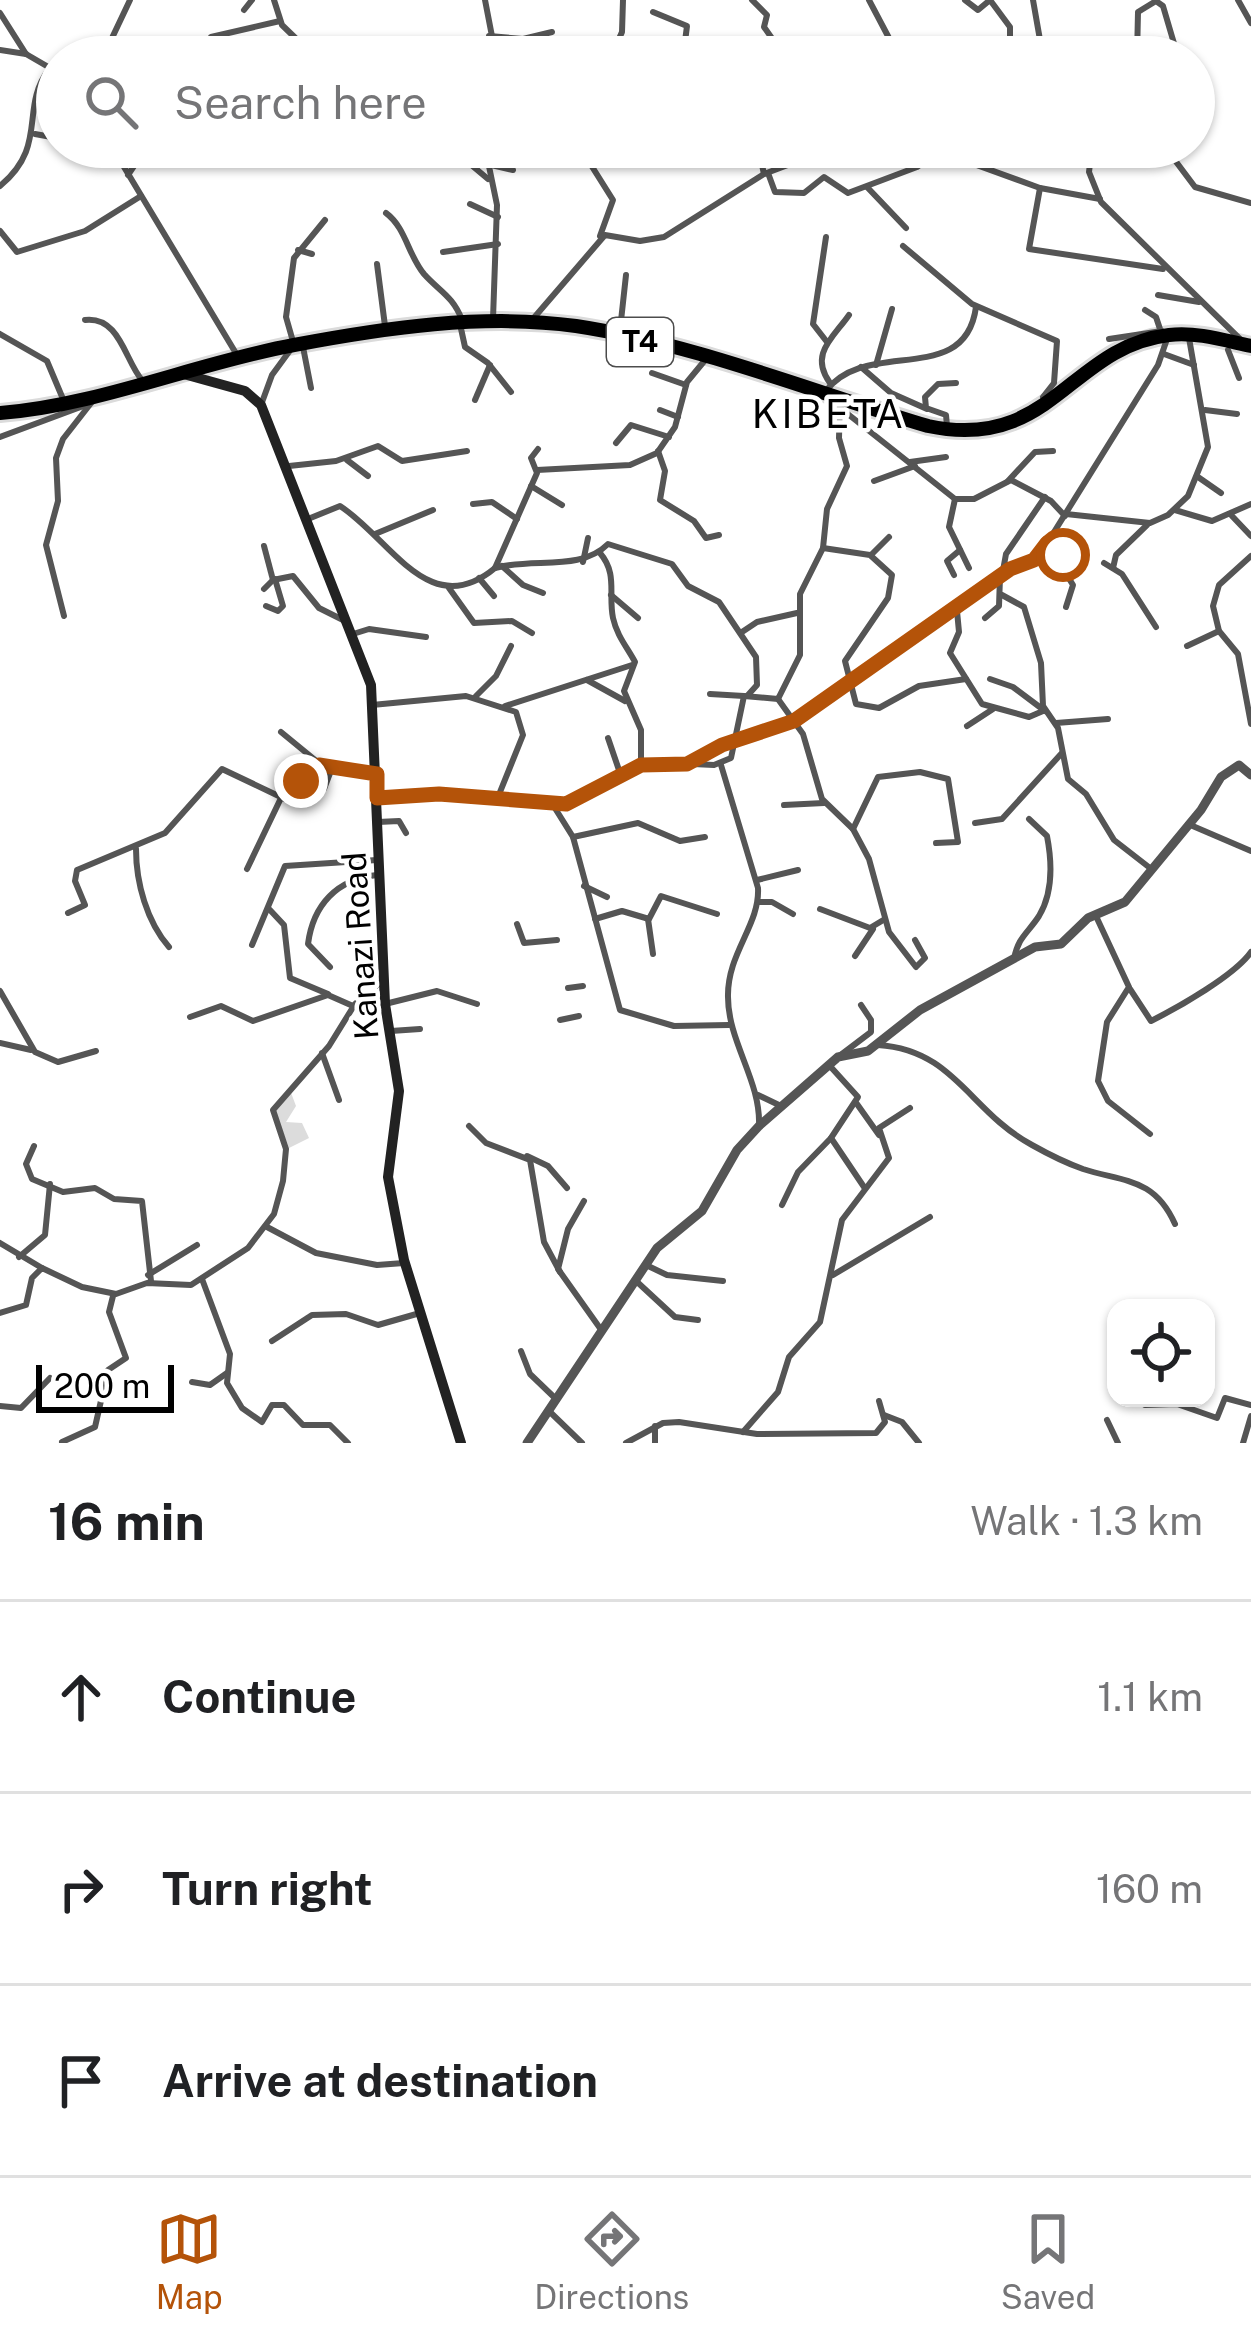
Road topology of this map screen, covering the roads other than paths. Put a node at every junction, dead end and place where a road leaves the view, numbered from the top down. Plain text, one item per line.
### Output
1 (130, 0) edge
2 (252, 0) edge
3 (274, 0) edge
4 (485, 0) edge
5 (623, 0) edge
6 (752, 0) edge
7 (869, 0) edge
8 (965, 0) edge
9 (1033, 0) edge
10 (1238, 0) edge
11 (244, 10) dead end
12 (653, 12) dead end
13 (0, 13) edge
14 (280, 21) junction
15 (1251, 23) edge
16 (553, 32) dead end
17 (113, 36) edge
18 (215, 36) edge
19 (294, 36) edge
20 (489, 36) edge
21 (536, 36) edge
22 (620, 36) edge
23 (685, 36) edge
24 (770, 36) edge
25 (889, 36) edge
26 (1010, 36) edge
27 (1039, 36) edge
28 (1137, 36) edge
29 (1172, 36) edge
30 (0, 50) edge
31 (26, 54) junction
32 (36, 60) edge
33 (36, 93) edge
34 (35, 134) joint
35 (124, 168) edge
36 (133, 168) edge
37 (474, 168) edge
38 (488, 168) edge
39 (504, 168) edge
40 (593, 168) edge
41 (764, 168) edge
42 (779, 168) edge
43 (906, 168) edge
44 (978, 168) edge
45 (1089, 168) edge
46 (1180, 168) edge
47 (513, 170) dead end
48 (766, 173) junction
49 (128, 175) junction
50 (492, 183) junction
51 (0, 186) edge
52 (867, 187) junction
53 (1040, 188) junction
54 (141, 196) junction
55 (1100, 199) junction
56 (1251, 203) edge
57 (470, 204) dead end
58 (386, 213) dead end
59 (498, 217) junction
60 (325, 220) dead end
61 (906, 228) dead end
62 (0, 231) edge
63 (826, 237) dead end
64 (598, 240) junction
65 (498, 244) junction
66 (903, 246) dead end
67 (298, 250) junction
68 (443, 252) dead end
69 (312, 254) dead end
70 (377, 264) dead end
71 (1166, 269) junction
72 (626, 274) dead end
73 (1158, 295) dead end
74 (1199, 302) junction
75 (976, 307) junction
76 (892, 309) dead end
77 (1145, 310) dead end
78 (849, 315) dead end
79 (85, 320) dead end
80 (492, 322) junction
81 (530, 323) junction
82 (462, 324) junction
83 (385, 332) junction
84 (0, 334) edge
85 (1164, 334) junction
86 (1189, 334) junction
87 (619, 336) junction
88 (1109, 339) dead end
89 (827, 342) junction
90 (298, 344) junction
91 (1236, 348) edge
92 (1164, 354) junction
93 (238, 357) junction
94 (706, 359) junction
95 (490, 365) junction
96 (876, 365) junction
97 (1194, 365) junction
98 (861, 368) junction
99 (177, 372) junction
100 (652, 373) dead end
101 (1239, 378) dead end
102 (144, 381) junction
103 (956, 383) dead end
104 (686, 385) junction
105 (311, 388) dead end
106 (827, 389) junction
107 (511, 392) dead end
108 (95, 398) junction
109 (475, 400) dead end
110 (66, 403) junction
111 (839, 404) junction
112 (261, 405) junction
113 (927, 409) junction
114 (660, 410) dead end
115 (1205, 410) junction
116 (0, 413) edge
117 (1237, 413) dead end
118 (1032, 415) junction
119 (678, 417) junction
120 (947, 430) junction
121 (0, 437) edge
122 (669, 437) junction
123 (616, 442) dead end
124 (538, 449) dead end
125 (467, 451) dead end
126 (1053, 451) dead end
127 (658, 452) junction
128 (946, 457) dead end
129 (344, 459) junction
130 (912, 464) junction
131 (289, 466) junction
132 (537, 470) junction
133 (368, 476) dead end
134 (1198, 477) junction
135 (874, 481) dead end
136 (1008, 481) junction
137 (531, 486) junction
138 (1221, 493) dead end
139 (1045, 497) junction
140 (956, 499) junction
141 (473, 504) dead end
142 (1251, 504) edge
143 (562, 505) dead end
144 (433, 510) dead end
145 (1175, 510) junction
146 (1065, 515) junction
147 (1232, 516) junction
148 (308, 519) junction
149 (517, 519) junction
150 (1150, 523) junction
151 (374, 534) junction
152 (719, 535) dead end
153 (1251, 536) edge
154 (890, 537) dead end
155 (588, 538) dead end
156 (1047, 543) junction
157 (264, 546) dead end
158 (823, 548) junction
159 (1074, 549) dead end
160 (960, 550) junction
161 (600, 553) junction
162 (870, 555) junction
163 (1057, 556) junction
164 (1251, 556) edge
165 (583, 562) junction
166 (421, 563) dead end
167 (498, 567) junction
168 (407, 568) junction
169 (969, 568) dead end
170 (954, 575) dead end
171 (1001, 577) junction
172 (479, 578) junction
173 (274, 579) junction
174 (449, 588) junction
175 (264, 589) dead end
176 (543, 593) dead end
177 (611, 595) junction
178 (1003, 595) junction
179 (494, 596) dead end
180 (266, 606) dead end
181 (1066, 607) dead end
182 (957, 611) junction
183 (797, 613) junction
184 (64, 616) dead end
185 (638, 618) dead end
186 (985, 618) dead end
187 (1156, 627) dead end
188 (351, 628) junction
189 (1220, 631) junction
190 (742, 632) junction
191 (532, 633) dead end
192 (426, 637) dead end
193 (511, 646) dead end
194 (1187, 646) dead end
195 (634, 664) junction
196 (853, 676) junction
197 (966, 679) junction
198 (991, 679) dead end
199 (587, 680) junction
200 (710, 694) dead end
201 (746, 695) junction
202 (473, 698) junction
203 (778, 698) junction
204 (627, 702) junction
205 (372, 705) junction
206 (505, 706) junction
207 (993, 709) junction
208 (1045, 710) junction
209 (1108, 719) dead end
210 (793, 720) junction
211 (1056, 722) junction
212 (1251, 724) edge
213 (967, 726) dead end
214 (281, 732) dead end
215 (608, 738) dead end
216 (738, 740) junction
217 (1062, 753) junction
218 (687, 764) junction
219 (321, 765) junction
220 (641, 765) junction
221 (721, 765) junction
222 (332, 768) junction
223 (377, 774) junction
224 (1251, 775) edge
225 (621, 776) junction
226 (497, 797) junction
227 (283, 798) junction
228 (377, 798) junction
229 (824, 802) junction
230 (570, 804) junction
231 (553, 805) junction
232 (784, 805) dead end
233 (1029, 819) dead end
234 (378, 822) junction
235 (975, 823) dead end
236 (1188, 824) junction
237 (853, 829) junction
238 (406, 833) dead end
239 (571, 833) junction
240 (705, 837) dead end
241 (935, 843) dead end
242 (136, 849) junction
243 (1251, 851) edge
244 (381, 860) junction
245 (1150, 868) junction
246 (248, 869) dead end
247 (798, 870) dead end
248 (381, 874) junction
249 (757, 880) junction
250 (584, 886) junction
251 (607, 897) dead end
252 (758, 902) junction
253 (820, 909) dead end
254 (270, 910) junction
255 (68, 913) dead end
256 (717, 914) dead end
257 (793, 914) dead end
258 (1095, 914) junction
259 (648, 919) junction
260 (885, 919) junction
261 (595, 920) junction
262 (517, 923) dead end
263 (874, 928) junction
264 (556, 940) dead end
265 (915, 940) dead end
266 (252, 945) dead end
267 (169, 947) dead end
268 (1251, 952) edge
269 (653, 954) dead end
270 (855, 956) dead end
271 (1014, 959) junction
272 (330, 967) dead end
273 (386, 978) junction
274 (583, 986) dead end
275 (1129, 987) junction
276 (568, 988) dead end
277 (0, 992) edge
278 (332, 995) junction
279 (386, 1004) junction
280 (477, 1004) dead end
281 (861, 1005) dead end
282 (354, 1006) junction
283 (579, 1016) dead end
284 (190, 1017) dead end
285 (560, 1019) dead end
286 (729, 1025) junction
287 (420, 1029) dead end
288 (391, 1031) junction
289 (0, 1043) edge
290 (874, 1045) junction
291 (35, 1052) junction
292 (96, 1052) dead end
293 (322, 1054) junction
294 (838, 1057) junction
295 (829, 1065) junction
296 (755, 1093) junction
297 (339, 1100) dead end
298 (857, 1104) junction
299 (782, 1106) junction
300 (910, 1108) dead end
301 (469, 1126) dead end
302 (759, 1126) junction
303 (1150, 1134) dead end
304 (831, 1138) junction
305 (882, 1139) junction
306 (34, 1146) dead end
307 (527, 1156) junction
308 (50, 1184) junction
309 (864, 1187) junction
310 (567, 1188) dead end
311 (584, 1201) dead end
312 (782, 1204) dead end
313 (930, 1217) dead end
314 (1175, 1224) dead end
315 (267, 1227) junction
316 (0, 1243) edge
317 (197, 1245) dead end
318 (20, 1257) junction
319 (406, 1263) junction
320 (646, 1265) junction
321 (42, 1268) junction
322 (560, 1272) junction
323 (833, 1275) junction
324 (150, 1279) junction
325 (202, 1279) junction
326 (635, 1280) junction
327 (723, 1281) dead end
328 (116, 1294) junction
329 (0, 1313) edge
330 (420, 1313) junction
331 (698, 1320) dead end
332 (602, 1331) junction
333 (272, 1342) dead end
334 (520, 1351) dead end
335 (227, 1373) junction
336 (50, 1378) dead end
337 (192, 1382) dead end
338 (557, 1400) junction
339 (879, 1401) dead end
340 (1251, 1405) edge
341 (0, 1406) edge
342 (1186, 1407) edge
343 (550, 1412) junction
344 (884, 1415) junction
345 (1251, 1416) edge
346 (1107, 1420) dead end
347 (655, 1426) junction
348 (1249, 1429) edge
349 (743, 1432) junction
350 (570, 1433) junction
351 (640, 1435) junction
352 (769, 1439) edge
353 (62, 1442) edge
354 (348, 1443) edge
355 (460, 1443) edge
356 (527, 1443) edge
357 (572, 1443) edge
358 (582, 1443) edge
359 (626, 1443) edge
360 (653, 1443) edge
361 (920, 1443) edge
362 (1118, 1443) edge
363 (1243, 1443) edge

1 - 17 street
2 - 11 street
3 - 14 street
4 - 20 street
5 - 22 street
6 - 24 street
7 - 25 street
8 - 26 street
9 - 27 street
10 - 15 street
12 - 23 street
13 - 31 street
14 - 18 street
14 - 19 street
16 - 21 street
28 - 29 street
30 - 31 street
31 - 32 street
33 - 34 street
34 - 51 street
35 - 49 street
36 - 49 street
37 - 50 street
38 - 50 street
39 - 47 street
40 - 64 street
41 - 48 street
42 - 48 street
43 - 52 street
44 - 53 street
45 - 55 street
46 - 56 street
48 - 52 street
48 - 64 street
49 - 54 street
50 - 59 street
52 - 61 street
53 - 55 street
53 - 71 street
54 - 62 street
54 - 93 street
55 - 71 street
57 - 59 street
58 - 82 street
59 - 65 street
60 - 67 street
63 - 89 street
64 - 81 street
65 - 68 street
65 - 80 street
66 - 75 street
67 - 69 street
67 - 90 street
70 - 83 street
71 - 74 street
72 - 87 street
73 - 74 street
74 - 91 street
75 - 96 street
75 - 118 street
76 - 96 street
77 - 85 street
78 - 89 street
79 - 102 street
80 - 81 highway, T4
80 - 82 highway, T4
81 - 87 highway, T4
82 - 83 highway, T4
82 - 95 street
83 - 90 highway, T4
84 - 110 street
85 - 86 highway, T4
85 - 88 street
85 - 92 street
85 - 118 highway, T4
86 - 91 highway, T4
86 - 97 street
87 - 94 highway, T4
89 - 106 street
90 - 93 highway, T4
90 - 105 street
90 - 112 street
91 - 101 street
92 - 97 street
92 - 146 street
93 - 99 highway, T4
94 - 104 street
94 - 106 highway, T4
95 - 107 street
95 - 109 street
96 - 98 street
97 - 115 street
98 - 106 street
98 - 113 street
99 - 102 highway, T4
99 - 112 main road
100 - 104 street
102 - 108 highway, T4
103 - 113 street
104 - 119 street
106 - 111 highway, T4
108 - 110 highway, T4
108 - 121 street
108 - 184 street
110 - 116 highway, T4
111 - 120 highway, T4
111 - 130 street
111 - 158 street
112 - 131 main road, Kanazi Road
113 - 120 street
114 - 119 street
115 - 117 street
115 - 134 street
118 - 120 highway, T4
119 - 122 street
122 - 123 street
122 - 127 street
124 - 132 street
125 - 129 street
126 - 136 street
127 - 132 street
127 - 152 street
128 - 130 street
129 - 131 street
129 - 133 street
130 - 135 street
130 - 140 street
131 - 148 main road, Kanazi Road
132 - 137 street
134 - 138 street
134 - 145 street
136 - 139 street
136 - 140 street
137 - 143 street
137 - 149 street
139 - 146 street
139 - 171 street
140 - 160 street
141 - 149 street
142 - 147 street
144 - 151 street
145 - 147 street
145 - 150 street
146 - 150 street
146 - 156 street
147 - 153 street
148 - 151 street
148 - 188 main road, Kanazi Road
149 - 167 street
150 - 187 street
151 - 168 street
154 - 162 street
155 - 165 street
156 - 163 street
156 - 171 street
157 - 173 street
158 - 162 street
158 - 183 street
159 - 163 street
160 - 169 street
160 - 170 street
161 - 165 street
161 - 177 street
161 - 190 street
162 - 196 street
163 - 181 street
164 - 189 street
165 - 167 street
166 - 168 street
167 - 172 street
167 - 176 street
168 - 174 street
171 - 178 street
171 - 182 street
172 - 174 street
172 - 179 street
173 - 175 street
173 - 180 street
173 - 188 street
174 - 191 street
177 - 185 street
177 - 195 street
178 - 186 street
178 - 208 street
182 - 196 street
182 - 197 street
183 - 190 street
183 - 203 street
188 - 192 street
188 - 205 main road, Kanazi Road
189 - 194 street
189 - 212 street
190 - 201 street
193 - 202 street
195 - 199 street
195 - 204 street
196 - 197 street
196 - 210 street
197 - 207 street
198 - 208 street
199 - 204 street
199 - 206 street
200 - 201 street
201 - 203 street
201 - 216 street
202 - 205 street
202 - 206 street
203 - 210 street
204 - 220 street
205 - 223 main road, Kanazi Road
206 - 226 street
207 - 208 street
207 - 213 street
208 - 211 street
209 - 211 street
210 - 216 street
210 - 229 street
211 - 217 street
214 - 219 street
215 - 225 street
216 - 218 street
216 - 221 street
217 - 235 street
217 - 245 street
218 - 220 street
218 - 221 street
219 - 222 street
219 - 227 street
220 - 225 street
221 - 249 street
222 - 223 street
222 - 227 street
223 - 228 main road, Kanazi Road
224 - 236 street
225 - 230 street
226 - 228 street
226 - 231 street
227 - 242 street
227 - 246 street
228 - 234 main road, Kanazi Road
229 - 232 street
229 - 237 street
230 - 231 street
230 - 239 street
231 - 239 street
233 - 271 street
234 - 238 street
234 - 244 main road, Kanazi Road
236 - 243 street
236 - 245 street
237 - 241 street
237 - 260 street
239 - 240 street
239 - 250 street
242 - 255 street
242 - 267 street
244 - 248 main road, Kanazi Road
244 - 254 street
245 - 258 street
247 - 249 street
248 - 272 street
248 - 273 main road, Kanazi Road
249 - 252 street
250 - 251 street
250 - 261 street
252 - 257 street
252 - 286 street
253 - 263 street
254 - 266 street
254 - 278 street
256 - 259 street
258 - 271 street
258 - 275 street
259 - 261 street
259 - 269 street
260 - 263 street
260 - 265 street
261 - 286 street
262 - 264 street
263 - 270 street
268 - 275 street
271 - 290 street
273 - 279 main road, Kanazi Road
273 - 282 street
274 - 276 street
275 - 303 street
277 - 291 street
278 - 282 street
278 - 284 street
279 - 280 street
279 - 288 main road, Kanazi Road
281 - 294 street
282 - 293 street
283 - 285 street
286 - 296 street
287 - 288 street
288 - 319 main road, Kanazi Road
289 - 291 street
290 - 294 street
290 - 314 street
291 - 292 street
293 - 297 street
293 - 315 street
294 - 295 street
295 - 298 street
295 - 299 street
296 - 299 street
296 - 302 street
298 - 304 street
298 - 305 street
299 - 302 street
300 - 305 street
301 - 307 street
302 - 320 street
304 - 309 street
304 - 312 street
305 - 309 street
306 - 308 street
307 - 310 street
307 - 322 street
308 - 318 street
308 - 324 street
309 - 323 street
311 - 322 street
313 - 323 street
315 - 319 street
315 - 325 street
316 - 318 street
317 - 324 street
318 - 321 street
319 - 330 main road, Kanazi Road
320 - 326 street
320 - 327 street
321 - 328 street
321 - 329 street
322 - 332 street
323 - 349 street
324 - 325 street
324 - 328 street
325 - 335 street
326 - 331 street
326 - 332 street
328 - 353 street
330 - 333 street
330 - 355 main road, Kanazi Road
332 - 338 street
334 - 338 street
335 - 337 street
335 - 354 street
336 - 341 street
338 - 343 street
339 - 344 street
340 - 342 street
343 - 350 street
343 - 356 street
344 - 352 street
344 - 361 street
345 - 348 street
346 - 362 street
347 - 349 street
347 - 351 street
347 - 360 street
348 - 363 street
349 - 352 street
350 - 357 street
350 - 358 street
351 - 359 street
351 - 360 street

